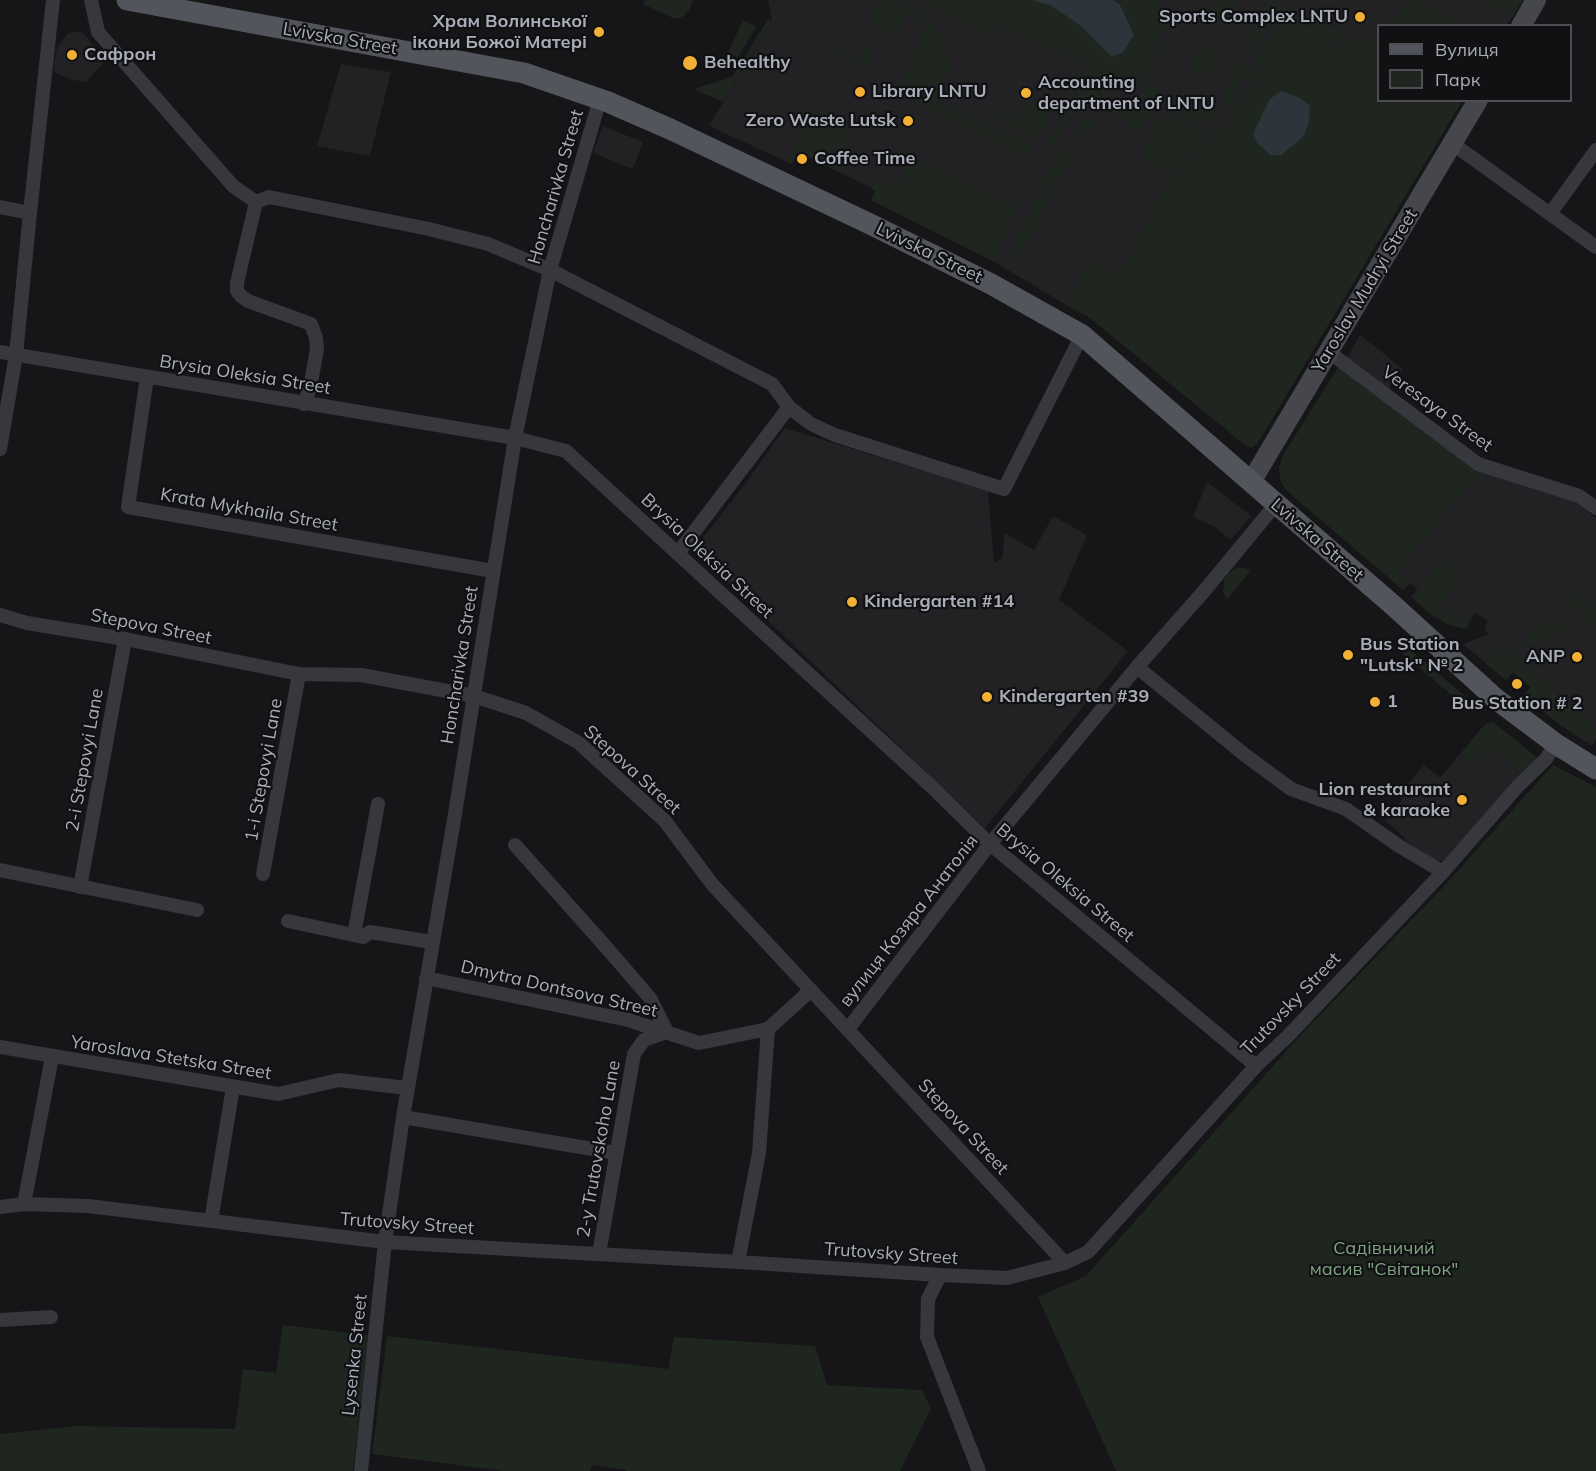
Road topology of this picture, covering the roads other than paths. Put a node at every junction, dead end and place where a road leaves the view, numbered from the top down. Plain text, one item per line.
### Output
1 (53, 0) edge
2 (91, 0) edge
3 (127, 0) edge
4 (1536, 0) edge
5 (1522, 24) edge
6 (600, 99) junction
7 (1477, 102) edge
8 (1453, 144) junction
9 (1596, 150) edge
10 (256, 202) junction
11 (0, 207) edge
12 (30, 213) junction
13 (1550, 214) junction
14 (1596, 247) edge
15 (550, 270) junction
16 (1082, 335) junction
17 (0, 352) edge
18 (1329, 352) junction
19 (16, 355) junction
20 (147, 377) junction
21 (304, 404) junction
22 (789, 406) junction
23 (515, 438) junction
24 (0, 449) edge
25 (1251, 482) junction
26 (1276, 504) junction
27 (1596, 508) edge
28 (678, 553) junction
29 (493, 571) junction
30 (0, 615) edge
31 (125, 639) junction
32 (1137, 667) junction
33 (299, 674) junction
34 (474, 696) junction
35 (1556, 744) junction
36 (1593, 761) edge
37 (378, 804) dead end
38 (990, 844) junction
39 (515, 845) dead end
40 (0, 870) edge
41 (1443, 872) junction
42 (263, 874) dead end
43 (80, 887) junction
44 (197, 910) dead end
45 (288, 921) dead end
46 (354, 935) junction
47 (432, 942) junction
48 (426, 978) junction
49 (811, 990) junction
50 (768, 1029) junction
51 (848, 1029) junction
52 (667, 1032) junction
53 (0, 1047) edge
54 (52, 1057) junction
55 (1256, 1066) junction
56 (232, 1087) junction
57 (407, 1088) junction
58 (402, 1116) junction
59 (616, 1153) junction
60 (24, 1204) junction
61 (0, 1207) edge
62 (211, 1221) junction
63 (385, 1242) junction
64 (599, 1254) junction
65 (738, 1262) junction
66 (1065, 1263) junction
67 (940, 1275) junction
68 (51, 1317) dead end
69 (0, 1320) edge
70 (361, 1471) edge
71 (979, 1471) edge

1 - 12 street
2 - 10 street
3 - 6 main road, Lvivska Street
4 - 5 main road
6 - 15 street, Honcharivka Street
6 - 16 main road, Lvivska Street
7 - 8 main road, Yaroslav Mudryi Street
8 - 13 street
8 - 18 main road, Yaroslav Mudryi Street
9 - 13 street
10 - 15 street
10 - 21 street
11 - 12 street
12 - 19 street
13 - 14 street
15 - 22 street
15 - 23 street, Honcharivka Street
16 - 22 street
16 - 25 main road, Lvivska Street
17 - 19 street, Brysia Oleksia Street
18 - 25 main road, Yaroslav Mudryi Street
18 - 27 street, Veresaya Street
19 - 20 street, Brysia Oleksia Street
19 - 24 street
20 - 21 street, Brysia Oleksia Street
20 - 29 street, Krata Mykhaila Street
21 - 23 street, Brysia Oleksia Street
22 - 28 street
23 - 28 street, Brysia Oleksia Street
23 - 29 street, Honcharivka Street
25 - 26 main road, Lvivska Street
26 - 32 street, вулиця Козяра Анатолія
26 - 35 main road, Lvivska Street
28 - 38 street, Brysia Oleksia Street
29 - 34 street, Honcharivka Street
30 - 31 street, Stepova Street
31 - 33 street, Stepova Street
31 - 43 street, 2-i Stepovyi Lane
32 - 38 street, вулиця Козяра Анатолія
32 - 41 street
33 - 34 street, Stepova Street
33 - 42 street, 1-i Stepovyi Lane
34 - 47 street, Honcharivka Street
34 - 49 street, Stepova Street
35 - 36 main road, Lvivska Street
35 - 41 street, Trutovsky Street
37 - 46 street
38 - 51 street, вулиця Козяра Анатолія
38 - 55 street, Brysia Oleksia Street
39 - 52 street
40 - 43 street
41 - 55 street, Trutovsky Street
43 - 44 street
45 - 46 street
46 - 47 street
47 - 48 street, Honcharivka Street
48 - 52 street, Dmytra Dontsova Street
48 - 57 street, Honcharivka Street
49 - 50 street
49 - 51 street, Stepova Street
50 - 52 street, Dmytra Dontsova Street
50 - 65 street
51 - 66 street, Stepova Street
52 - 59 street, 2-y Trutovskoho Lane
53 - 54 street, Yaroslava Stetska Street
54 - 56 street, Yaroslava Stetska Street
54 - 60 street
55 - 66 street, Trutovsky Street
56 - 57 street, Yaroslava Stetska Street
56 - 62 street
57 - 58 street, Honcharivka Street
58 - 59 street
58 - 63 street, Honcharivka Street
59 - 64 street, 2-y Trutovskoho Lane
60 - 61 street, Trutovsky Street
60 - 62 street, Trutovsky Street
62 - 63 street, Trutovsky Street
63 - 64 street, Trutovsky Street
63 - 70 street, Lysenka Street
64 - 65 street, Trutovsky Street
65 - 67 street, Trutovsky Street
66 - 67 street, Trutovsky Street
67 - 71 street
68 - 69 street

